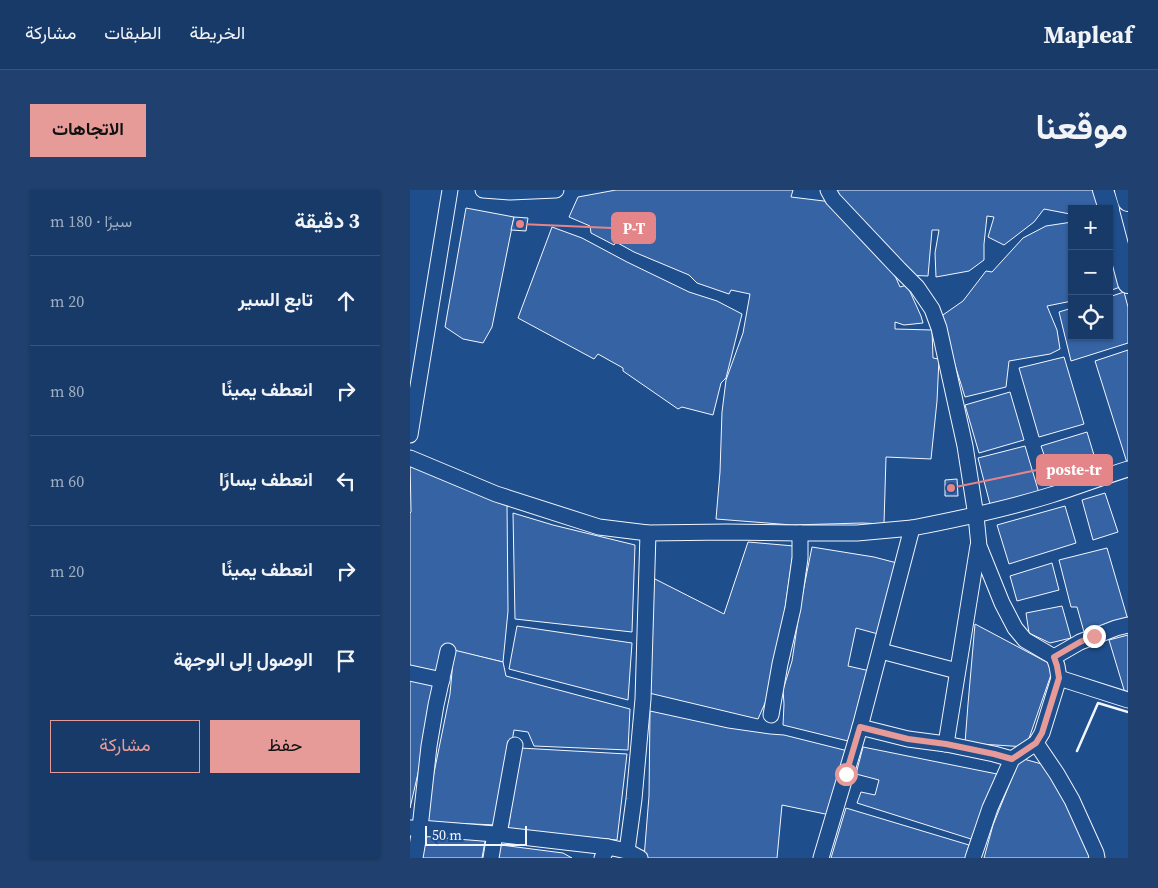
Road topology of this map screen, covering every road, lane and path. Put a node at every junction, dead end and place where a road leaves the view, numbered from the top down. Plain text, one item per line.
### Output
1 (450, 190) edge
2 (483, 190) edge
3 (556, 190) edge
4 (828, 190) edge
5 (1103, 190) edge
6 (1125, 190) edge
7 (1128, 201) edge
8 (1108, 205) edge
9 (1113, 225) edge
10 (1128, 283) edge
11 (410, 436) edge
12 (410, 458) edge
13 (1128, 469) edge
14 (976, 516) junction
15 (912, 528) junction
16 (648, 533) junction
17 (800, 534) junction
18 (978, 546) junction
19 (1128, 625) edge
20 (448, 651) dead end
21 (881, 651) junction
22 (1054, 657) junction
23 (957, 672) junction
24 (410, 673) edge
25 (1059, 678) junction
26 (442, 680) junction
27 (1128, 700) edge
28 (771, 715) dead end
29 (860, 727) junction
30 (1036, 743) junction
31 (946, 744) junction
32 (515, 745) dead end
33 (1012, 759) junction
34 (415, 828) edge
35 (497, 834) junction
36 (605, 853) edge
37 (633, 855) edge
38 (415, 858) edge
39 (491, 858) edge
40 (821, 858) edge
41 (972, 858) edge
42 (1097, 858) edge

1 - 11 street
2 - 3 street
4 - 14 street
5 - 8 main road
6 - 7 main road
9 - 10 main road
12 - 16 street
13 - 14 street
14 - 15 street
14 - 18 street
15 - 17 street
15 - 21 street
16 - 17 street
16 - 37 street
17 - 28 street
18 - 22 street
18 - 23 street
19 - 22 street
20 - 26 street
21 - 23 street
21 - 29 street
22 - 25 street
23 - 31 street
24 - 26 street
25 - 27 street
25 - 30 street
26 - 34 street
29 - 31 street
29 - 40 street
30 - 33 street
30 - 42 street
31 - 33 street
32 - 35 street
33 - 41 street
34 - 35 street
34 - 38 street
35 - 36 street
35 - 39 street
36 - 37 street

